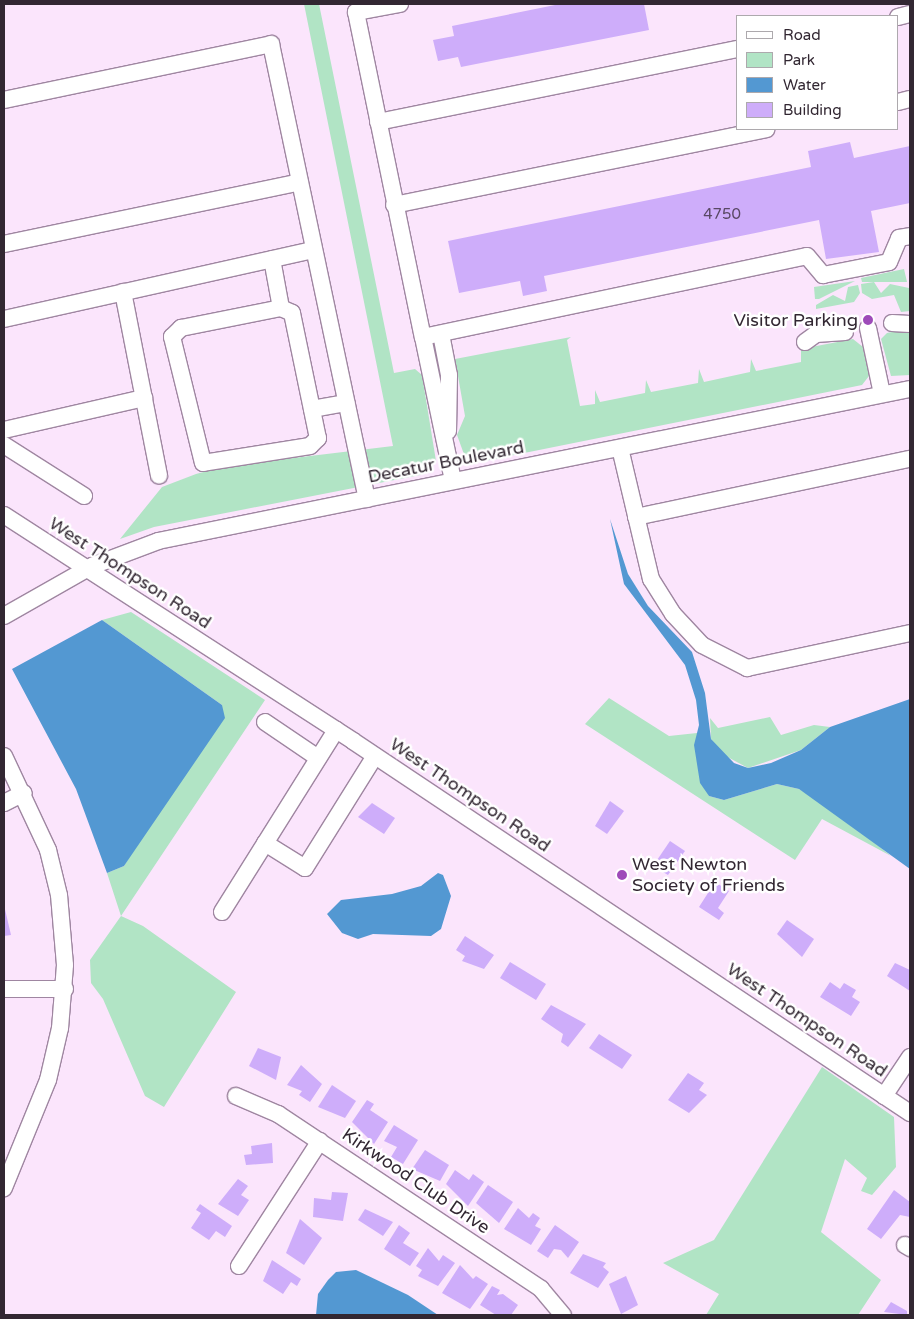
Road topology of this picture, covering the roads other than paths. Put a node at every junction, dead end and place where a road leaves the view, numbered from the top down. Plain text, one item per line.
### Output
1 (400, 4) edge
2 (736, 49) edge
3 (4, 100) edge
4 (378, 122) junction
5 (761, 130) edge
6 (300, 182) junction
7 (394, 205) junction
8 (910, 236) edge
9 (4, 244) edge
10 (312, 250) junction
11 (272, 259) junction
12 (122, 292) junction
13 (281, 308) junction
14 (4, 319) edge
15 (892, 323) dead end
16 (910, 324) edge
17 (868, 328) dead end
18 (441, 334) junction
19 (423, 337) junction
20 (910, 389) edge
21 (882, 394) junction
22 (144, 398) junction
23 (346, 403) junction
24 (312, 409) junction
25 (4, 430) edge
26 (4, 445) edge
27 (446, 448) junction
28 (620, 448) junction
29 (910, 459) edge
30 (159, 476) dead end
31 (453, 482) junction
32 (84, 496) dead end
33 (367, 499) junction
34 (4, 515) edge
35 (636, 517) junction
36 (86, 569) junction
37 (4, 616) edge
38 (910, 634) edge
39 (265, 722) dead end
40 (336, 730) junction
41 (4, 756) edge
42 (375, 756) junction
43 (318, 758) junction
44 (24, 794) junction
45 (4, 802) edge
46 (265, 843) junction
47 (222, 912) dead end
48 (4, 988) edge
49 (65, 989) junction
50 (910, 1056) edge
51 (236, 1096) dead end
52 (884, 1096) junction
53 (910, 1113) edge
54 (320, 1141) junction
55 (4, 1188) edge
56 (239, 1266) dead end
57 (563, 1315) edge

1 - 4 street
2 - 4 street
3 - 6 street
4 - 7 street
5 - 7 street
6 - 9 street
6 - 10 street
7 - 19 street
8 - 18 street
10 - 11 street
10 - 23 street
11 - 12 street
11 - 13 street
12 - 14 street
12 - 22 street
13 - 24 street
13 - 24 street
15 - 16 street
17 - 21 street
18 - 19 street
18 - 27 street
19 - 27 street
20 - 21 street, Decatur Boulevard
21 - 28 street, Decatur Boulevard
22 - 25 street
22 - 30 street
23 - 24 street
23 - 33 street
26 - 32 street
27 - 31 street
28 - 31 street, Decatur Boulevard
28 - 35 street
29 - 35 street
31 - 33 street, Decatur Boulevard
33 - 36 street, Decatur Boulevard
34 - 36 street, West Thompson Road
35 - 38 street
36 - 37 street, Decatur Boulevard
36 - 40 street, West Thompson Road
39 - 43 street
40 - 42 street, West Thompson Road
40 - 43 street
41 - 44 street
42 - 46 street
42 - 52 street, West Thompson Road
43 - 46 street
44 - 45 street
44 - 49 street
46 - 47 street
48 - 49 street
49 - 55 street
50 - 52 street
51 - 54 street, Kirkwood Club Drive
52 - 53 street, West Thompson Road
54 - 56 street
54 - 57 street, Kirkwood Club Drive

